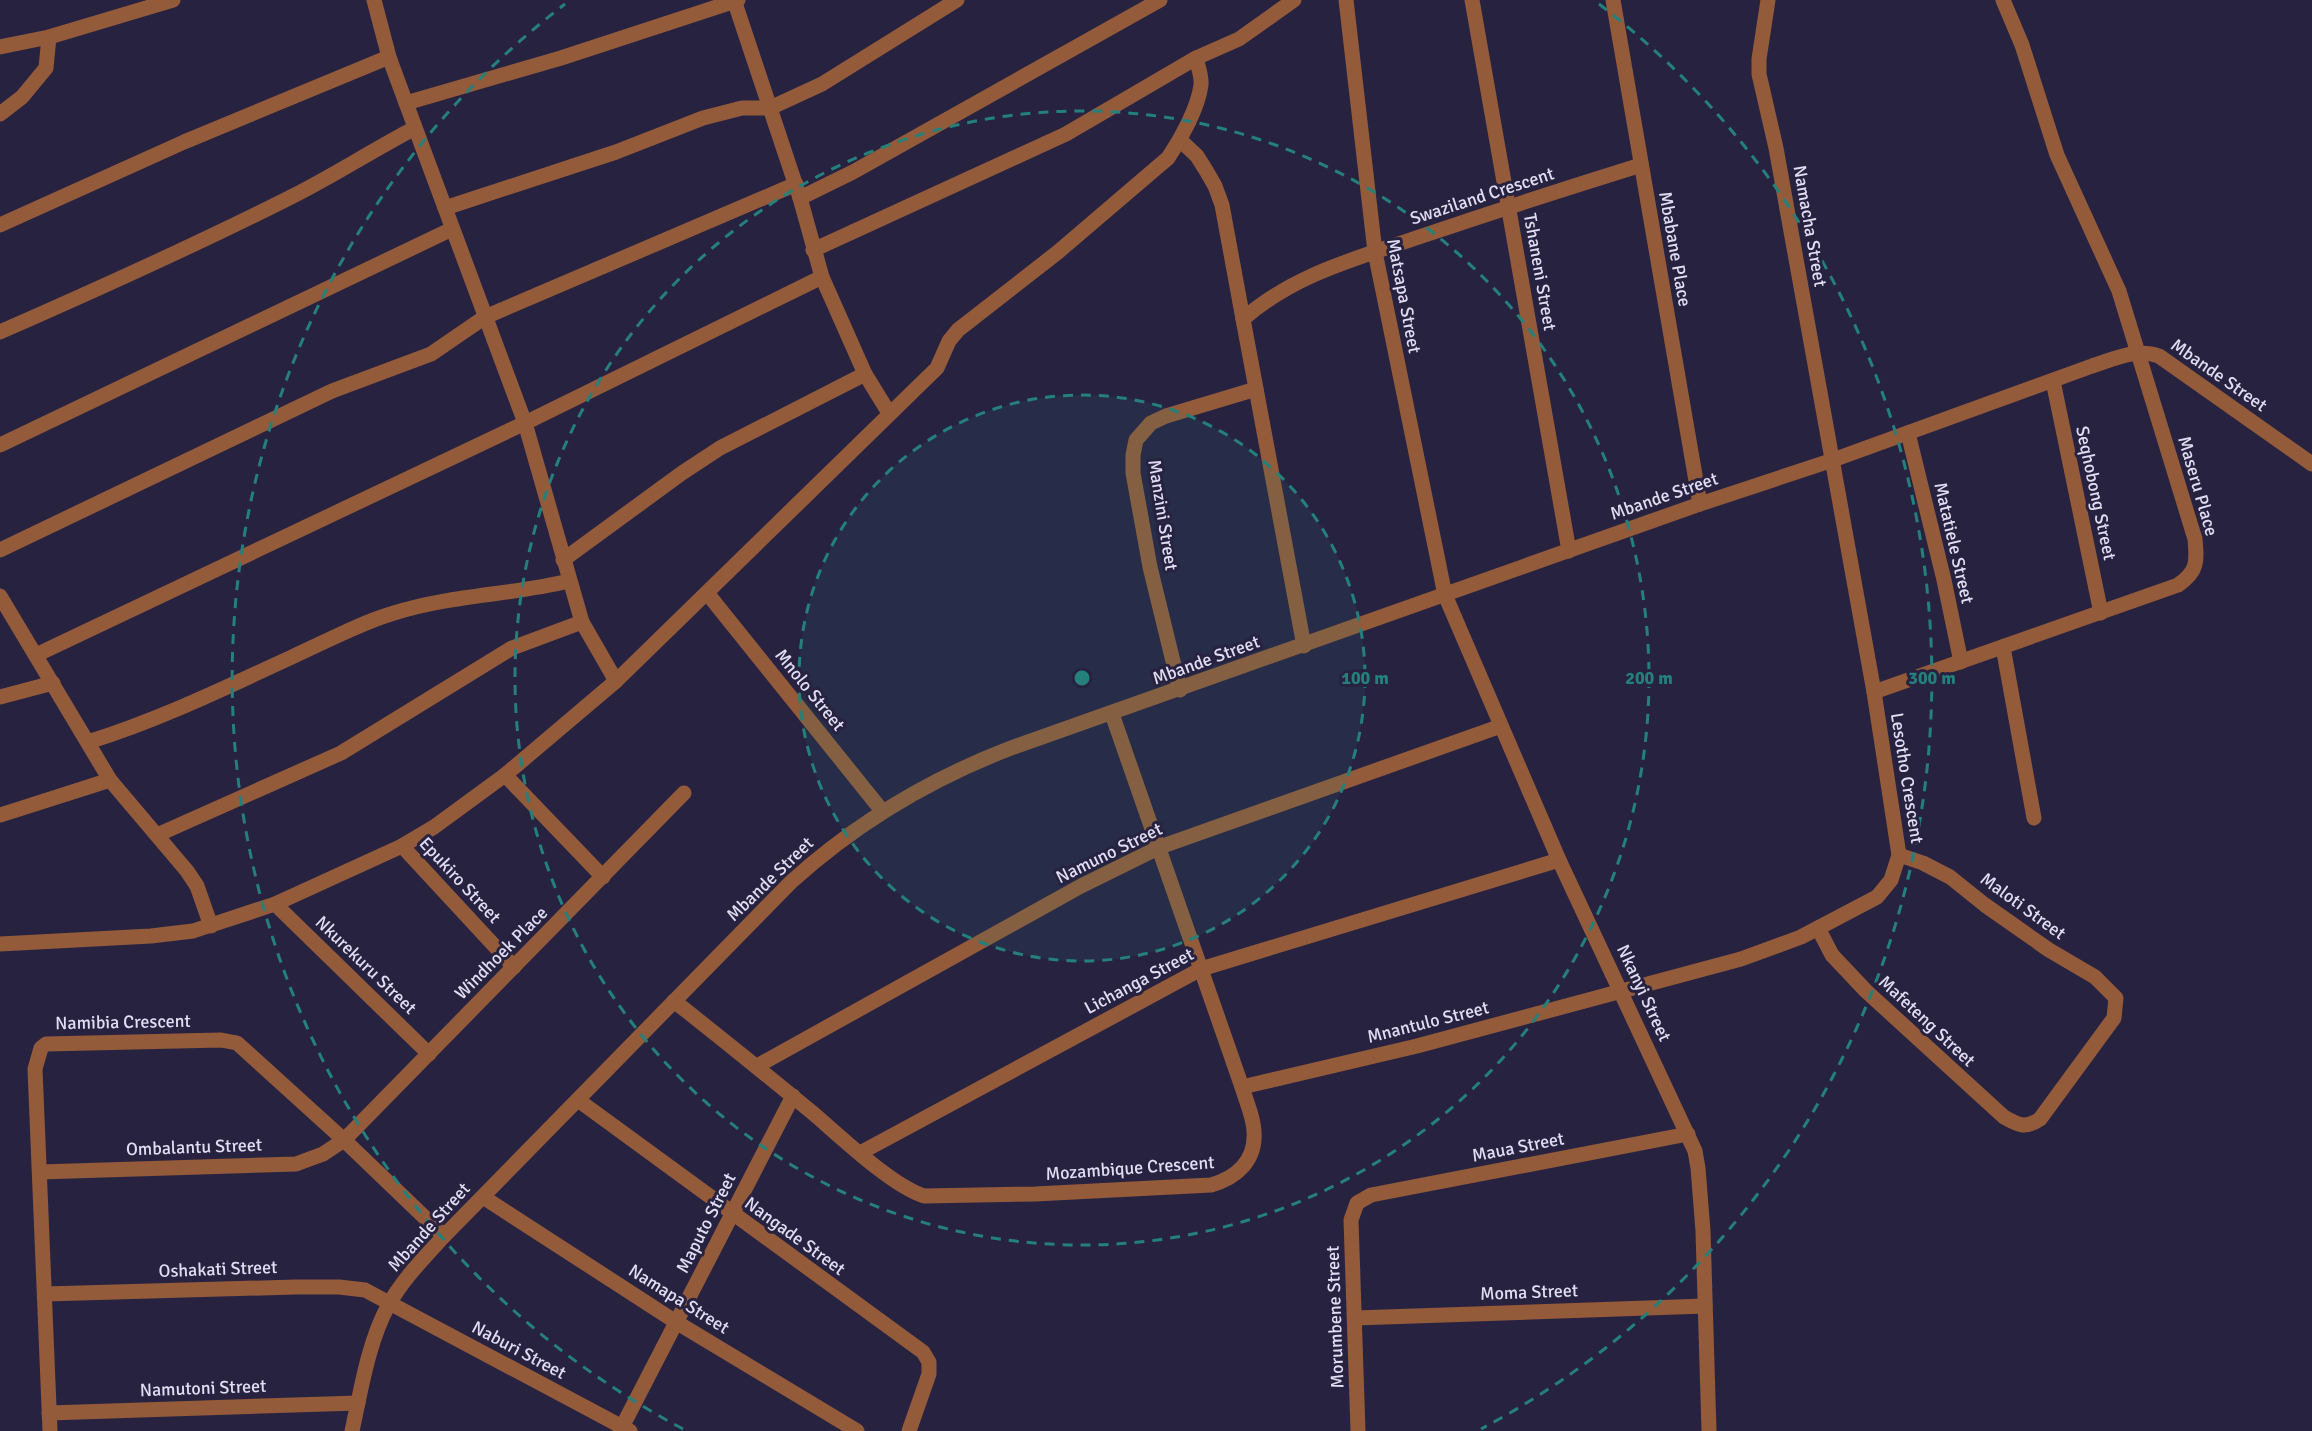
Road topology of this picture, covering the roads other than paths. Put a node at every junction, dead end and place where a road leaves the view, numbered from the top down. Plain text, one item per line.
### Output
1 (173, 0) edge
2 (374, 0) edge
3 (957, 0) edge
4 (1160, 0) edge
5 (1294, 0) edge
6 (1346, 0) edge
7 (1472, 0) edge
8 (1613, 0) edge
9 (1768, 0) edge
10 (2003, 0) edge
11 (736, 1) edge
12 (49, 37) junction
13 (0, 47) edge
14 (389, 57) junction
15 (1196, 58) junction
16 (406, 103) junction
17 (770, 108) junction
18 (0, 114) edge
19 (415, 128) junction
20 (1180, 140) junction
21 (1641, 165) junction
22 (798, 191) junction
23 (1508, 207) junction
24 (445, 208) junction
25 (0, 225) edge
26 (452, 229) junction
27 (813, 250) junction
28 (1375, 252) junction
29 (822, 277) junction
30 (484, 317) junction
31 (1242, 319) junction
32 (0, 332) edge
33 (2139, 353) junction
34 (865, 374) junction
35 (2053, 381) junction
36 (1256, 389) junction
37 (889, 413) junction
38 (525, 423) junction
39 (1908, 433) junction
40 (0, 445) edge
41 (1833, 460) junction
42 (2312, 464) edge
43 (1700, 504) junction
44 (0, 550) edge
45 (1569, 551) junction
46 (563, 560) junction
47 (569, 581) junction
48 (707, 593) junction
49 (1445, 595) junction
50 (0, 596) edge
51 (2101, 613) junction
52 (582, 622) junction
53 (1304, 646) junction
54 (2003, 647) junction
55 (36, 656) junction
56 (1961, 662) junction
57 (616, 681) junction
58 (52, 683) junction
59 (1180, 690) junction
60 (1874, 692) junction
61 (0, 697) edge
62 (1112, 714) junction
63 (1501, 726) junction
64 (88, 742) junction
65 (505, 775) junction
66 (110, 780) junction
67 (684, 793) dead end
68 (883, 812) junction
69 (0, 815) edge
70 (2034, 818) dead end
71 (157, 835) junction
72 (402, 846) junction
73 (1160, 847) junction
74 (1899, 855) junction
75 (1559, 860) junction
76 (603, 877) junction
77 (275, 904) junction
78 (211, 926) junction
79 (1818, 928) junction
80 (0, 944) edge
81 (514, 967) junction
82 (1201, 969) junction
83 (1622, 991) junction
84 (674, 1001) junction
85 (429, 1053) junction
86 (757, 1066) junction
87 (1242, 1087) junction
88 (793, 1096) junction
89 (578, 1100) junction
90 (2026, 1126) joint
91 (1688, 1134) junction
92 (344, 1140) junction
93 (860, 1153) junction
94 (40, 1172) junction
95 (483, 1197) junction
96 (1357, 1203) joint
97 (732, 1214) junction
98 (444, 1236) junction
99 (45, 1294) junction
100 (389, 1304) junction
101 (1705, 1306) junction
102 (1355, 1318) junction
103 (676, 1322) junction
104 (358, 1402) junction
105 (49, 1413) junction
106 (624, 1430) edge
107 (50, 1431) edge
108 (352, 1431) edge
109 (857, 1431) edge
110 (909, 1431) edge
111 (1358, 1431) edge
112 (1709, 1431) edge

1 - 12 street
2 - 14 street
3 - 17 street
4 - 22 street
5 - 15 street
6 - 28 street, Matsapa Street
7 - 23 street, Tshaneni Street
8 - 21 street, Mbabane Place
9 - 41 street, Namacha Street
10 - 33 street, Maseru Place
11 - 16 street
11 - 17 street
12 - 13 street
12 - 18 street
14 - 16 street
14 - 25 street
15 - 20 street
15 - 27 street
16 - 19 street
17 - 22 street
17 - 24 street
19 - 24 street
19 - 32 street
20 - 31 street
20 - 37 street
21 - 23 street, Swaziland Crescent
21 - 43 street, Mbabane Place
22 - 27 street
22 - 30 street
23 - 28 street, Swaziland Crescent
23 - 45 street, Tshaneni Street
24 - 26 street
26 - 30 street
26 - 40 street
27 - 29 street
28 - 31 street, Swaziland Crescent
28 - 49 street, Matsapa Street
29 - 34 street
29 - 38 street
30 - 38 street
30 - 44 street
31 - 36 street
33 - 35 street, Mbande Street
33 - 42 street, Mbande Street
33 - 51 street, Maseru Place
34 - 37 street
34 - 46 street
35 - 39 street, Mbande Street
35 - 51 street, Seqhobong Street
36 - 53 street
36 - 59 street, Manzini Street
37 - 48 street
38 - 46 street
38 - 55 street
39 - 41 street, Mbande Street
39 - 56 street, Matatiele Street
41 - 43 street, Mbande Street
41 - 60 street, Lesotho Crescent
43 - 45 street, Mbande Street
45 - 49 street, Mbande Street
46 - 47 street
47 - 52 street
47 - 64 street
48 - 57 street
48 - 68 street, Mnolo Street
49 - 53 street, Mbande Street
49 - 63 street, Nkanyi Street
50 - 55 street
51 - 54 street, Maseru Place
52 - 57 street
52 - 71 street
53 - 59 street, Mbande Street
54 - 56 street, Maseru Place
54 - 70 street
55 - 58 street
56 - 60 street, Maseru Place
57 - 65 street
58 - 61 street
58 - 64 street
59 - 62 street, Mbande Street
60 - 74 street, Lesotho Crescent
62 - 68 street, Mbande Street
62 - 73 street, Mozambique Crescent
63 - 73 street, Namuno Street
63 - 75 street, Nkanyi Street
64 - 66 street
65 - 72 street
65 - 76 street
66 - 69 street
66 - 71 street
67 - 76 street, Windhoek Place
68 - 84 street, Mbande Street
71 - 78 street
72 - 77 street
72 - 81 street, Epukiro Street
73 - 82 street, Mozambique Crescent
73 - 86 street, Namuno Street
74 - 79 street, Lesotho Crescent
74 - 90 street, Maloti Street
75 - 82 street, Lichanga Street
75 - 83 street, Nkanyi Street
76 - 81 street, Windhoek Place
77 - 78 street
77 - 85 street, Nkurekuru Street
78 - 80 street
79 - 83 street, Lesotho Crescent
79 - 90 street, Mafeteng Street
81 - 85 street, Windhoek Place
82 - 87 street, Mozambique Crescent
82 - 93 street, Lichanga Street
83 - 87 street, Mnantulo Street
83 - 91 street, Nkanyi Street
84 - 86 street, Mozambique Crescent
84 - 89 street, Mbande Street
85 - 92 street, Windhoek Place
86 - 88 street, Mozambique Crescent
87 - 93 street, Mozambique Crescent
88 - 93 street, Mozambique Crescent
88 - 97 street, Maputo Street
89 - 95 street, Mbande Street
89 - 97 street, Nangade Street
91 - 96 street, Maua Street
91 - 101 street, Nkanyi Street
92 - 94 street, Ombalantu Street
92 - 94 street, Namibia Crescent
92 - 98 street, Namibia Crescent
94 - 99 street, Namibia Crescent
95 - 98 street, Mbande Street
95 - 103 street, Namapa Street
96 - 102 street, Morumbene Street
97 - 103 street, Maputo Street
97 - 110 street, Nangade Street
98 - 100 street, Mbande Street
99 - 100 street, Oshakati Street
99 - 105 street, Namibia Crescent
100 - 104 street, Mbande Street
100 - 106 street, Naburi Street
101 - 102 street, Moma Street
101 - 112 street, Nkanyi Street
102 - 111 street, Morumbene Street
103 - 106 street, Maputo Street
103 - 109 street, Namapa Street
104 - 105 street, Namutoni Street
104 - 108 street, Mbande Street
105 - 107 street, Namibia Crescent

